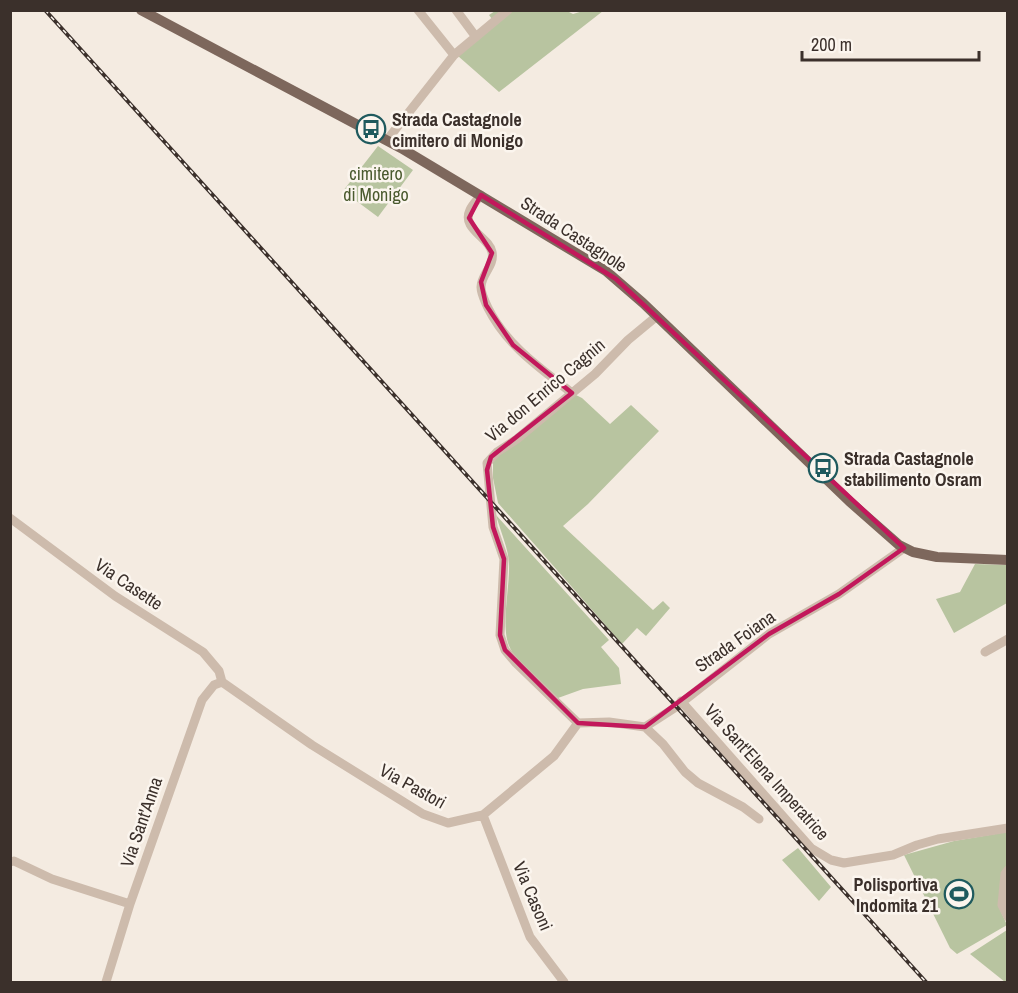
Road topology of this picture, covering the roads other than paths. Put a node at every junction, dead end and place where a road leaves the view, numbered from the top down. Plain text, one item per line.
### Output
1 (141, 10) edge
2 (418, 10) edge
3 (456, 10) edge
4 (508, 10) edge
5 (476, 37) junction
6 (454, 55) junction
7 (387, 140) junction
8 (481, 195) junction
9 (657, 316) junction
10 (572, 393) junction
11 (10, 518) edge
12 (904, 548) junction
13 (1008, 560) edge
14 (1008, 639) edge
15 (985, 652) dead end
16 (222, 682) junction
17 (681, 701) junction
18 (578, 723) junction
19 (645, 728) junction
20 (483, 815) junction
21 (759, 819) dead end
22 (1008, 828) edge
23 (10, 862) edge
24 (1008, 870) edge
25 (130, 904) junction
26 (1008, 917) edge
27 (106, 982) edge
28 (564, 982) edge

1 - 7 main road, Strada Castagnole
2 - 6 street
3 - 5 street
4 - 5 street
5 - 6 street
6 - 7 street
7 - 8 main road, Strada Castagnole
8 - 9 main road, Strada Castagnole
8 - 10 street
9 - 10 street, Via don Enrico Cagnin
9 - 12 main road, Strada Castagnole
10 - 18 street, Via don Enrico Cagnin
11 - 16 street, Via Casette
12 - 13 main road, Strada Castagnole
12 - 17 street, Strada Foiana
14 - 15 street
16 - 20 street, Via Pastori
16 - 25 street, Via Sant'Anna
17 - 19 street, Strada Foiana
17 - 22 street, Via Sant'Elena Imperatrice
18 - 19 street
18 - 20 street, Via Pastori
19 - 21 street
20 - 28 street, Via Casoni
23 - 25 street
24 - 26 street
25 - 27 street, Via Sant'Anna

